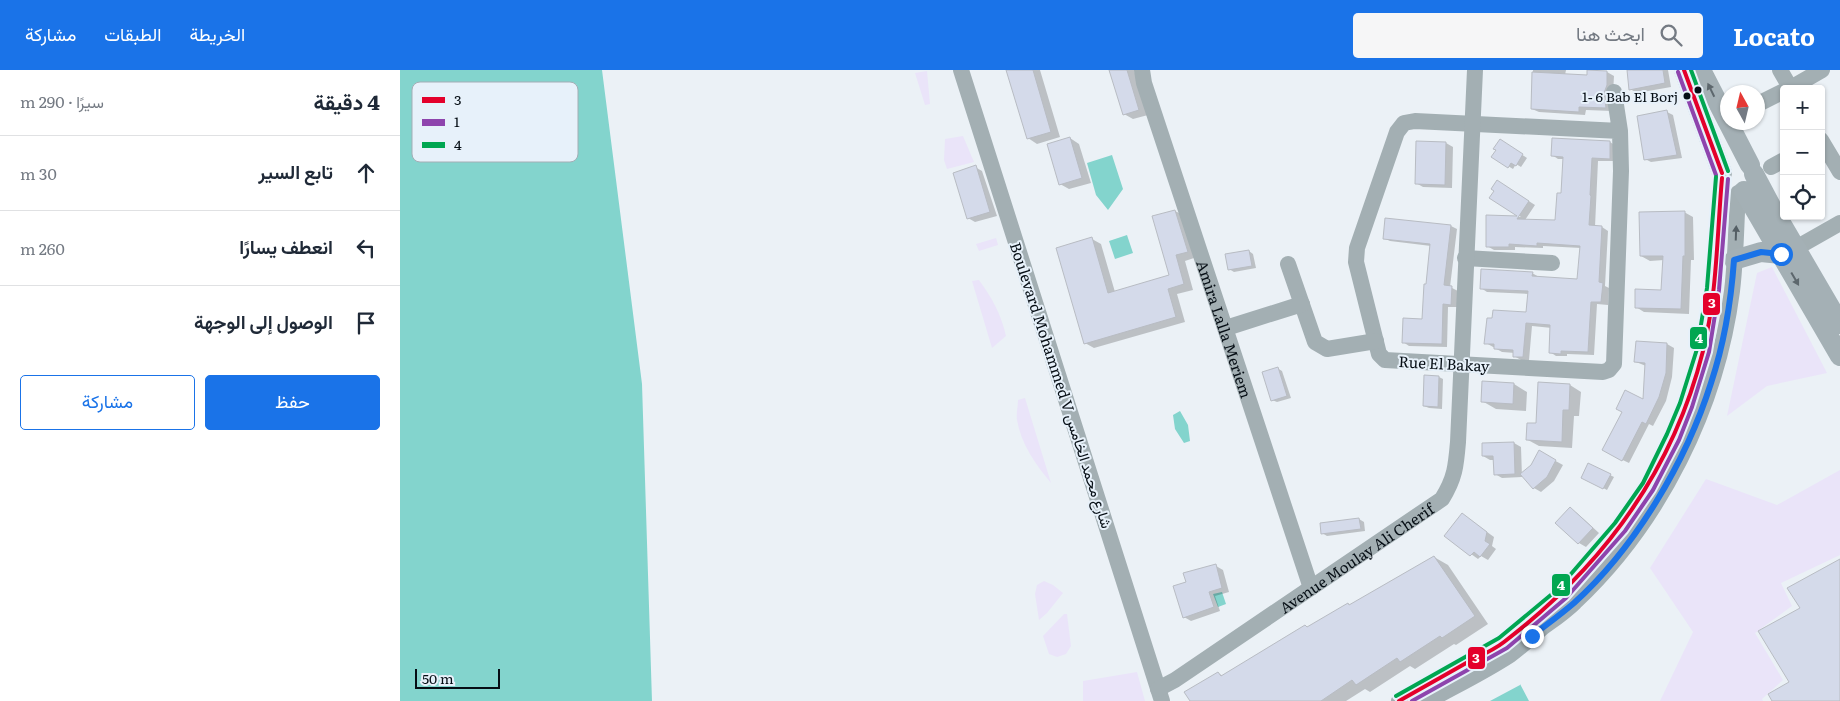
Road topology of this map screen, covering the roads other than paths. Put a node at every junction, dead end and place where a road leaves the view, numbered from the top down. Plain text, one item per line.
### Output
1 (961, 70) edge
2 (1142, 70) edge
3 (1475, 70) edge
4 (1684, 70) edge
5 (1701, 70) edge
6 (1780, 70) edge
7 (1822, 70) edge
8 (1787, 85) edge
9 (1796, 85) edge
10 (1614, 92) dead end
11 (1780, 93) edge
12 (1765, 101) edge
13 (1720, 106) edge
14 (1472, 125) junction
15 (1620, 130) junction
16 (1736, 130) edge
17 (1825, 147) edge
18 (1765, 167) edge
19 (1840, 172) edge
20 (1722, 176) junction
21 (1741, 192) junction
22 (1840, 223) edge
23 (1788, 251) junction
24 (1465, 258) junction
25 (1734, 260) junction
26 (1552, 263) dead end
27 (1288, 264) dead end
28 (1302, 304) junction
29 (1840, 324) edge
30 (1226, 328) junction
31 (1376, 341) junction
32 (1840, 356) edge
33 (1461, 363) junction
34 (1312, 588) junction
35 (1160, 695) edge
36 (1399, 701) edge
37 (1428, 701) edge

1 - 35 street, Boulevard Mohammed V شارع محمد الخامس
2 - 30 street, Amira Lalla Meriem
3 - 14 street, Avenue Moulay Ali Cherif
4 - 20 main road
13 -> 5 main road
6 - 8 street
7 - 9 street
10 - 15 street, Rue El Bakay
11 - 12 street
14 - 15 street, Rue El Bakay
14 - 24 street, Avenue Moulay Ali Cherif
14 - 31 street, Rue El Bakay
15 - 33 street, Rue El Bakay
16 - 18 main road
17 - 19 street
18 - 20 main road
18 - 21 main road
18 - 23 main road
20 - 21 main road
20 - 36 street
21 - 23 main road
25 -> 21 street
22 - 23 street
23 - 25 main road
23 - 29 main road
23 -> 32 main road
24 - 26 street
24 - 33 street, Avenue Moulay Ali Cherif
25 - 37 street
27 - 28 street
28 - 30 street
28 - 31 street
30 - 34 street, Amira Lalla Meriem
31 - 33 street, Rue El Bakay
33 - 34 street, Avenue Moulay Ali Cherif
34 - 35 street, Avenue Moulay Ali Cherif

